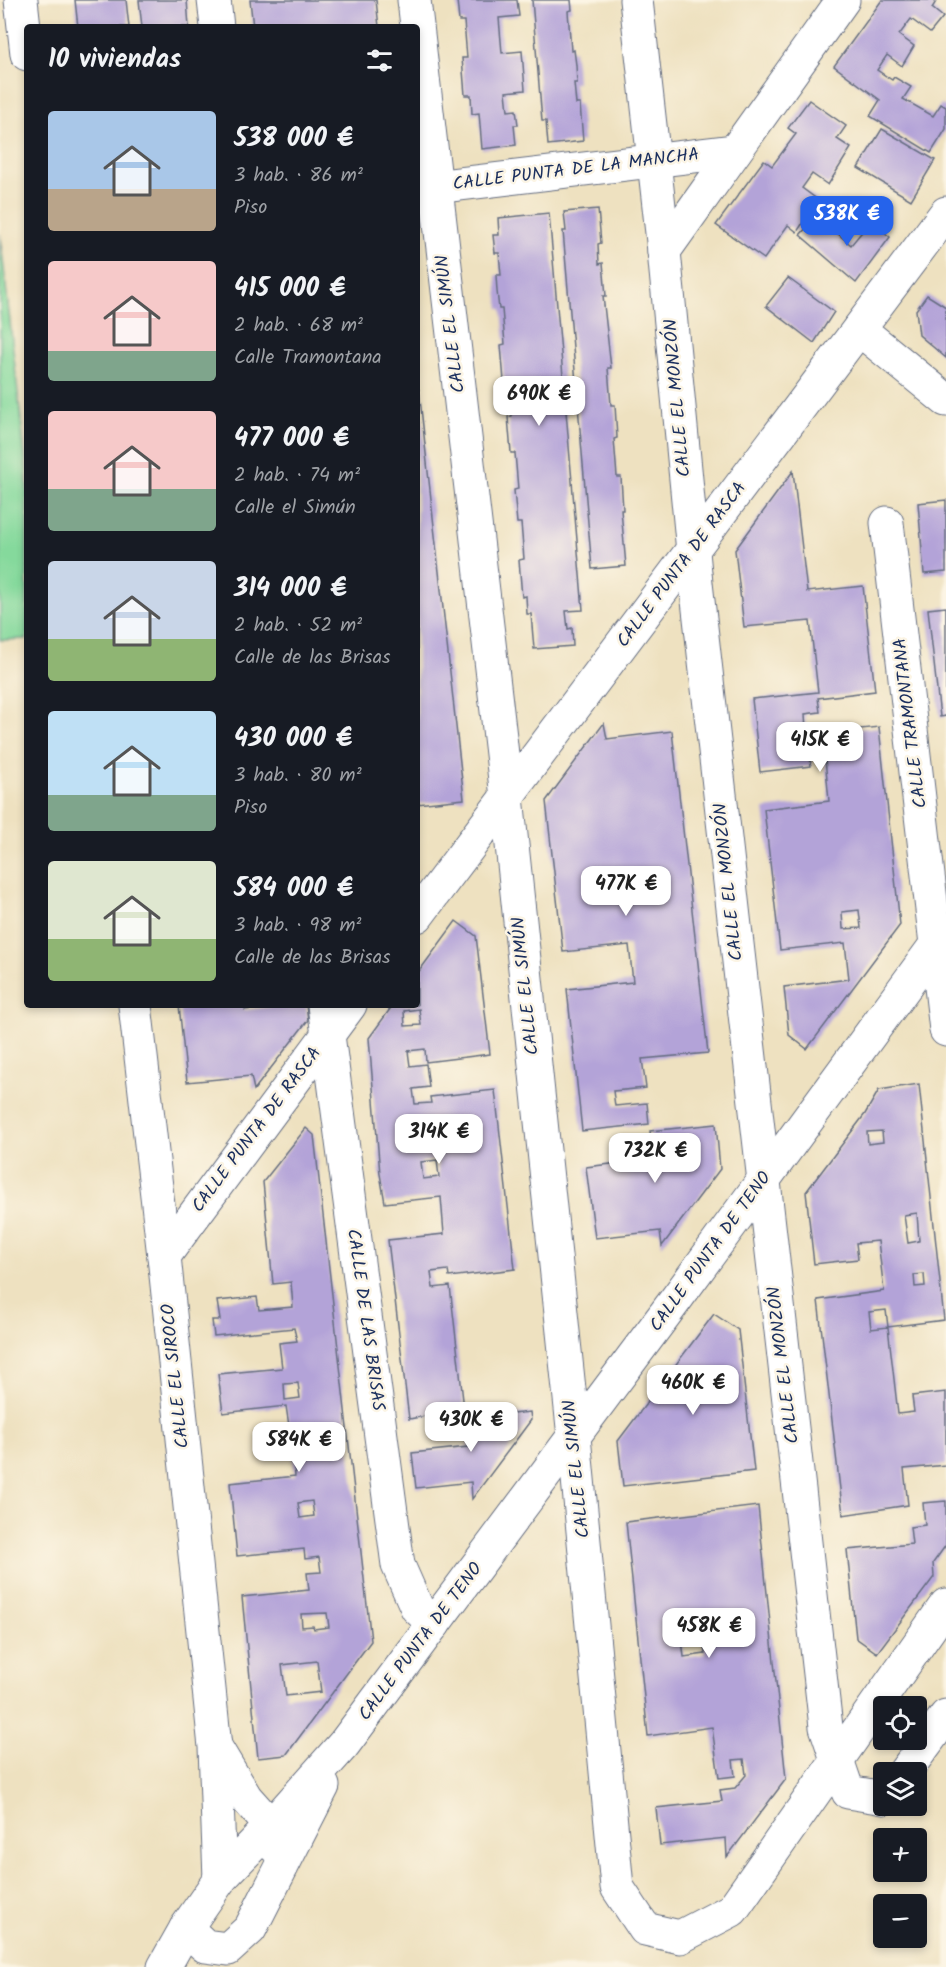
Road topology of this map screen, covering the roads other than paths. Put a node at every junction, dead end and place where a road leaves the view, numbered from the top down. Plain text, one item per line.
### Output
1 (21, 0) edge
2 (214, 0) edge
3 (414, 0) edge
4 (636, 0) edge
5 (843, 0) edge
6 (217, 24) edge
7 (416, 24) edge
8 (24, 27) edge
9 (420, 94) edge
10 (735, 151) junction
11 (654, 160) junction
12 (426, 188) edge
13 (946, 213) edge
14 (664, 251) junction
15 (859, 329) junction
16 (946, 400) edge
17 (887, 523) dead end
18 (693, 552) junction
19 (507, 797) junction
20 (420, 912) edge
21 (941, 937) edge
22 (135, 1008) edge
23 (345, 1008) edge
24 (325, 1020) edge
25 (946, 1030) edge
26 (763, 1181) junction
27 (164, 1256) junction
28 (574, 1437) junction
29 (946, 1605) edge
30 (434, 1624) junction
31 (946, 1716) edge
32 (344, 1744) junction
33 (215, 1747) junction
34 (838, 1761) junction
35 (912, 1762) edge
36 (873, 1796) edge
37 (271, 1826) junction
38 (220, 1879) junction
39 (263, 1904) junction
40 (186, 1928) junction
41 (222, 1961) edge
42 (164, 1967) edge

1 - 8 street
2 - 6 street
3 - 7 street, CALLE EL SIMÚN
4 - 11 street, CALLE EL MONZÓN
5 - 10 street, CALLE PUNTA DE LA MANCHA
9 - 12 street, CALLE EL SIMÚN
10 - 11 street, CALLE PUNTA DE LA MANCHA
10 - 14 street, CALLE PUNTA DE LA MANCHA
11 - 12 street, CALLE PUNTA DE LA MANCHA
11 - 14 street, CALLE EL MONZÓN
12 - 19 street, CALLE EL SIMÚN
13 - 15 street, CALLE PUNTA DE RASCA
14 - 18 street, CALLE EL MONZÓN
15 - 16 street
15 - 18 street, CALLE PUNTA DE RASCA
17 - 21 street, CALLE TRAMONTANA
18 - 19 street, CALLE PUNTA DE RASCA
18 - 26 street, CALLE EL MONZÓN
19 - 20 street, CALLE PUNTA DE RASCA
19 - 28 street, CALLE EL SIMÚN
21 - 25 street, CALLE TRAMONTANA
21 - 26 street, CALLE PUNTA DE TENO
22 - 27 street, CALLE EL SIROCO
23 - 24 street, CALLE PUNTA DE RASCA
24 - 27 street, CALLE PUNTA DE RASCA
24 - 30 street, CALLE DE LAS BRISAS
26 - 28 street, CALLE PUNTA DE TENO
26 - 34 street, CALLE EL MONZÓN
27 - 33 street, CALLE EL SIROCO
28 - 30 street, CALLE PUNTA DE TENO
28 - 34 street, CALLE EL SIMÚN
29 - 34 street
30 - 32 street, CALLE PUNTA DE TENO
31 - 35 street
32 - 37 street, CALLE PUNTA DE TENO
32 - 39 street, CALLE PUNTA DE TENO
33 - 37 street, CALLE EL SIROCO
33 - 38 street, CALLE EL SIROCO
34 - 36 street, CALLE EL MONZÓN
37 - 38 street, CALLE PUNTA DE TENO
37 - 39 street
38 - 40 street, CALLE PUNTA DE TENO
39 - 41 street, CALLE PUNTA DE TENO
40 - 41 street, CALLE PUNTA DE TENO
40 - 42 street, CALLE PUNTA DE TENO

